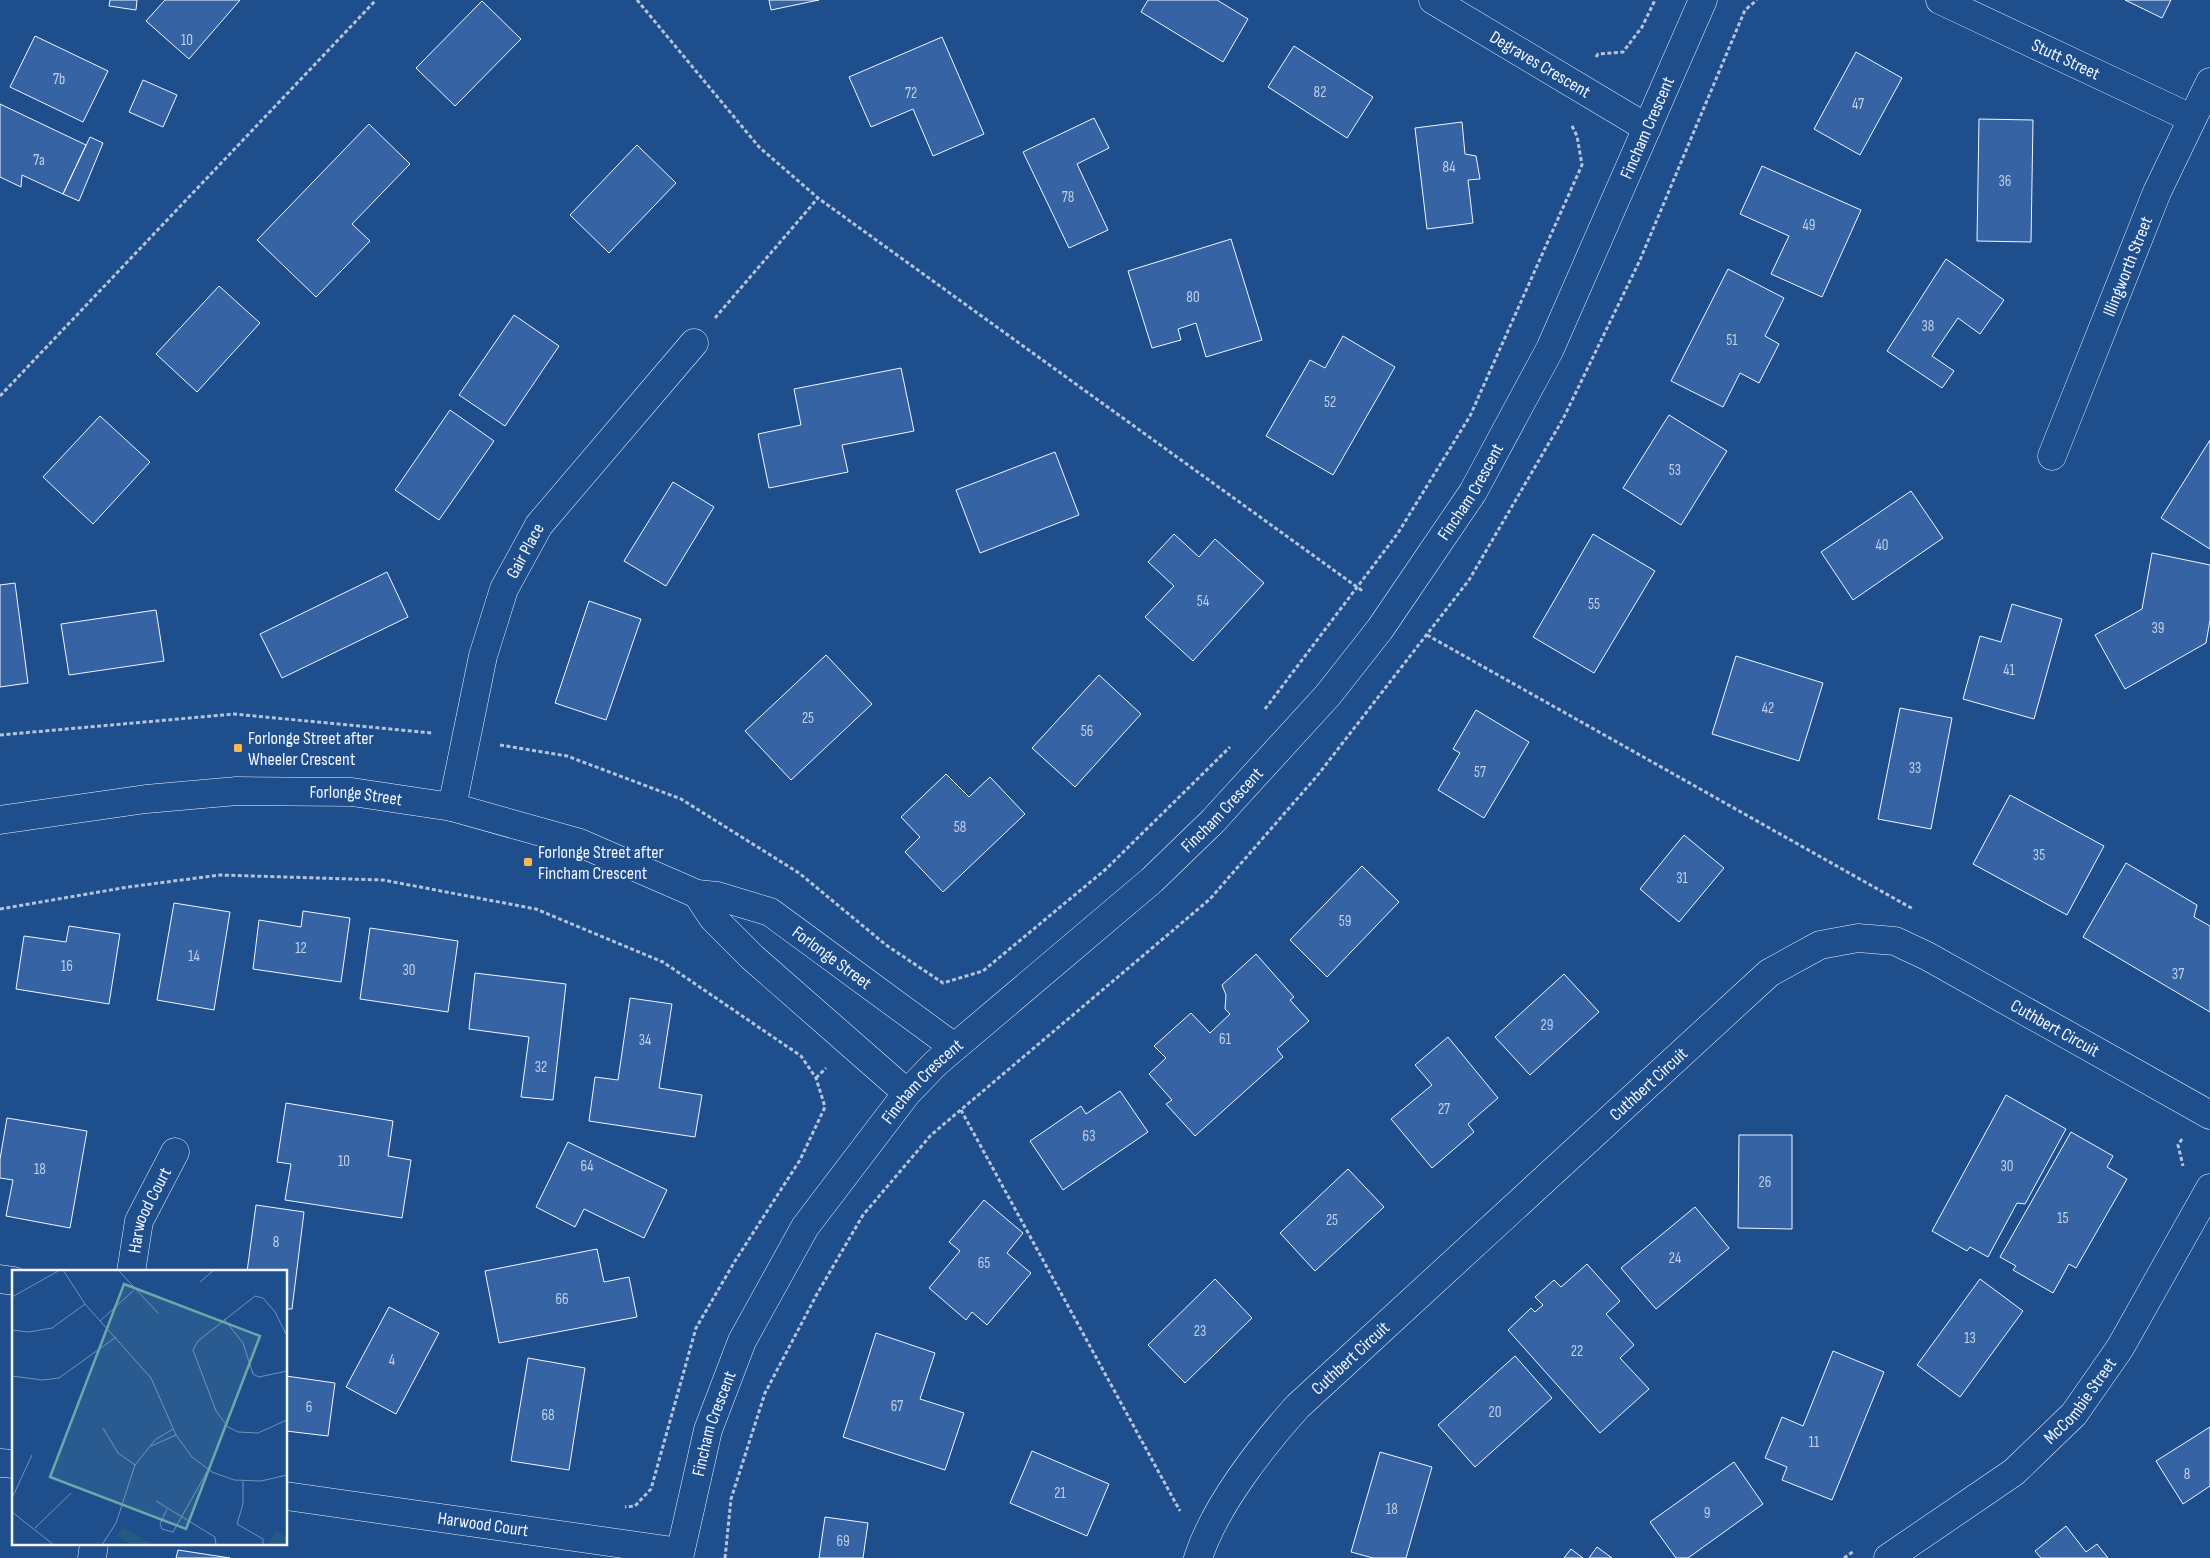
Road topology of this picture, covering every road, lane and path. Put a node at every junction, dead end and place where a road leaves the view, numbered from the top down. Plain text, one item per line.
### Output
1 (376, 0) edge
2 (637, 0) edge
3 (1434, 0) edge
4 (1655, 0) edge
5 (1703, 0) edge
6 (1940, 0) edge
7 (1598, 54) dead end
8 (2210, 82) edge
9 (2191, 118) junction
10 (1569, 121) dead end
11 (1647, 128) junction
12 (818, 198) junction
13 (694, 343) joint
14 (0, 396) edge
15 (2052, 456) dead end
16 (1357, 587) junction
17 (1392, 610) junction
18 (1426, 635) dead end
19 (1265, 710) dead end
20 (0, 735) edge
21 (466, 739) junction
22 (1232, 745) dead end
23 (452, 807) junction
24 (0, 820) edge
25 (697, 894) junction
26 (0, 908) edge
27 (1914, 909) dead end
28 (954, 1047) junction
29 (816, 1078) dead end
30 (907, 1093) junction
31 (2210, 1115) edge
32 (2178, 1145) dead end
33 (175, 1152) dead end
34 (2184, 1173) dead end
35 (2210, 1188) edge
36 (132, 1270) edge
37 (288, 1496) edge
38 (1860, 1547) dead end
39 (1199, 1554) edge
40 (680, 1555) edge
41 (725, 1558) edge
42 (1844, 1558) edge
43 (1888, 1558) edge

1 - 14 path
2 - 12 path
3 - 11 street, Degraves Crescent
4 - 7 path
5 - 11 street, Fincham Crescent
6 - 9 street, Stutt Street
8 - 9 street, Illingworth Street
9 - 15 street, Illingworth Street
10 - 16 path
11 - 17 street, Fincham Crescent
12 - 13 path
12 - 16 path
13 - 21 street, Gair Place
16 - 17 path
16 - 19 path
17 - 28 street, Fincham Crescent
18 - 27 path
20 - 21 path
21 - 22 path
21 - 23 street, Gair Place
23 - 24 street, Forlonge Street
23 - 25 street, Forlonge Street
25 - 28 street, Forlonge Street
25 - 30 street
26 - 29 path
28 - 30 street, Fincham Crescent
30 - 40 street, Fincham Crescent
31 - 39 street, Cuthbert Circuit
32 - 34 path
33 - 36 street, Harwood Court
35 - 43 street, McCombie Street
37 - 40 street, Harwood Court
38 - 42 path
39 - 41 path

